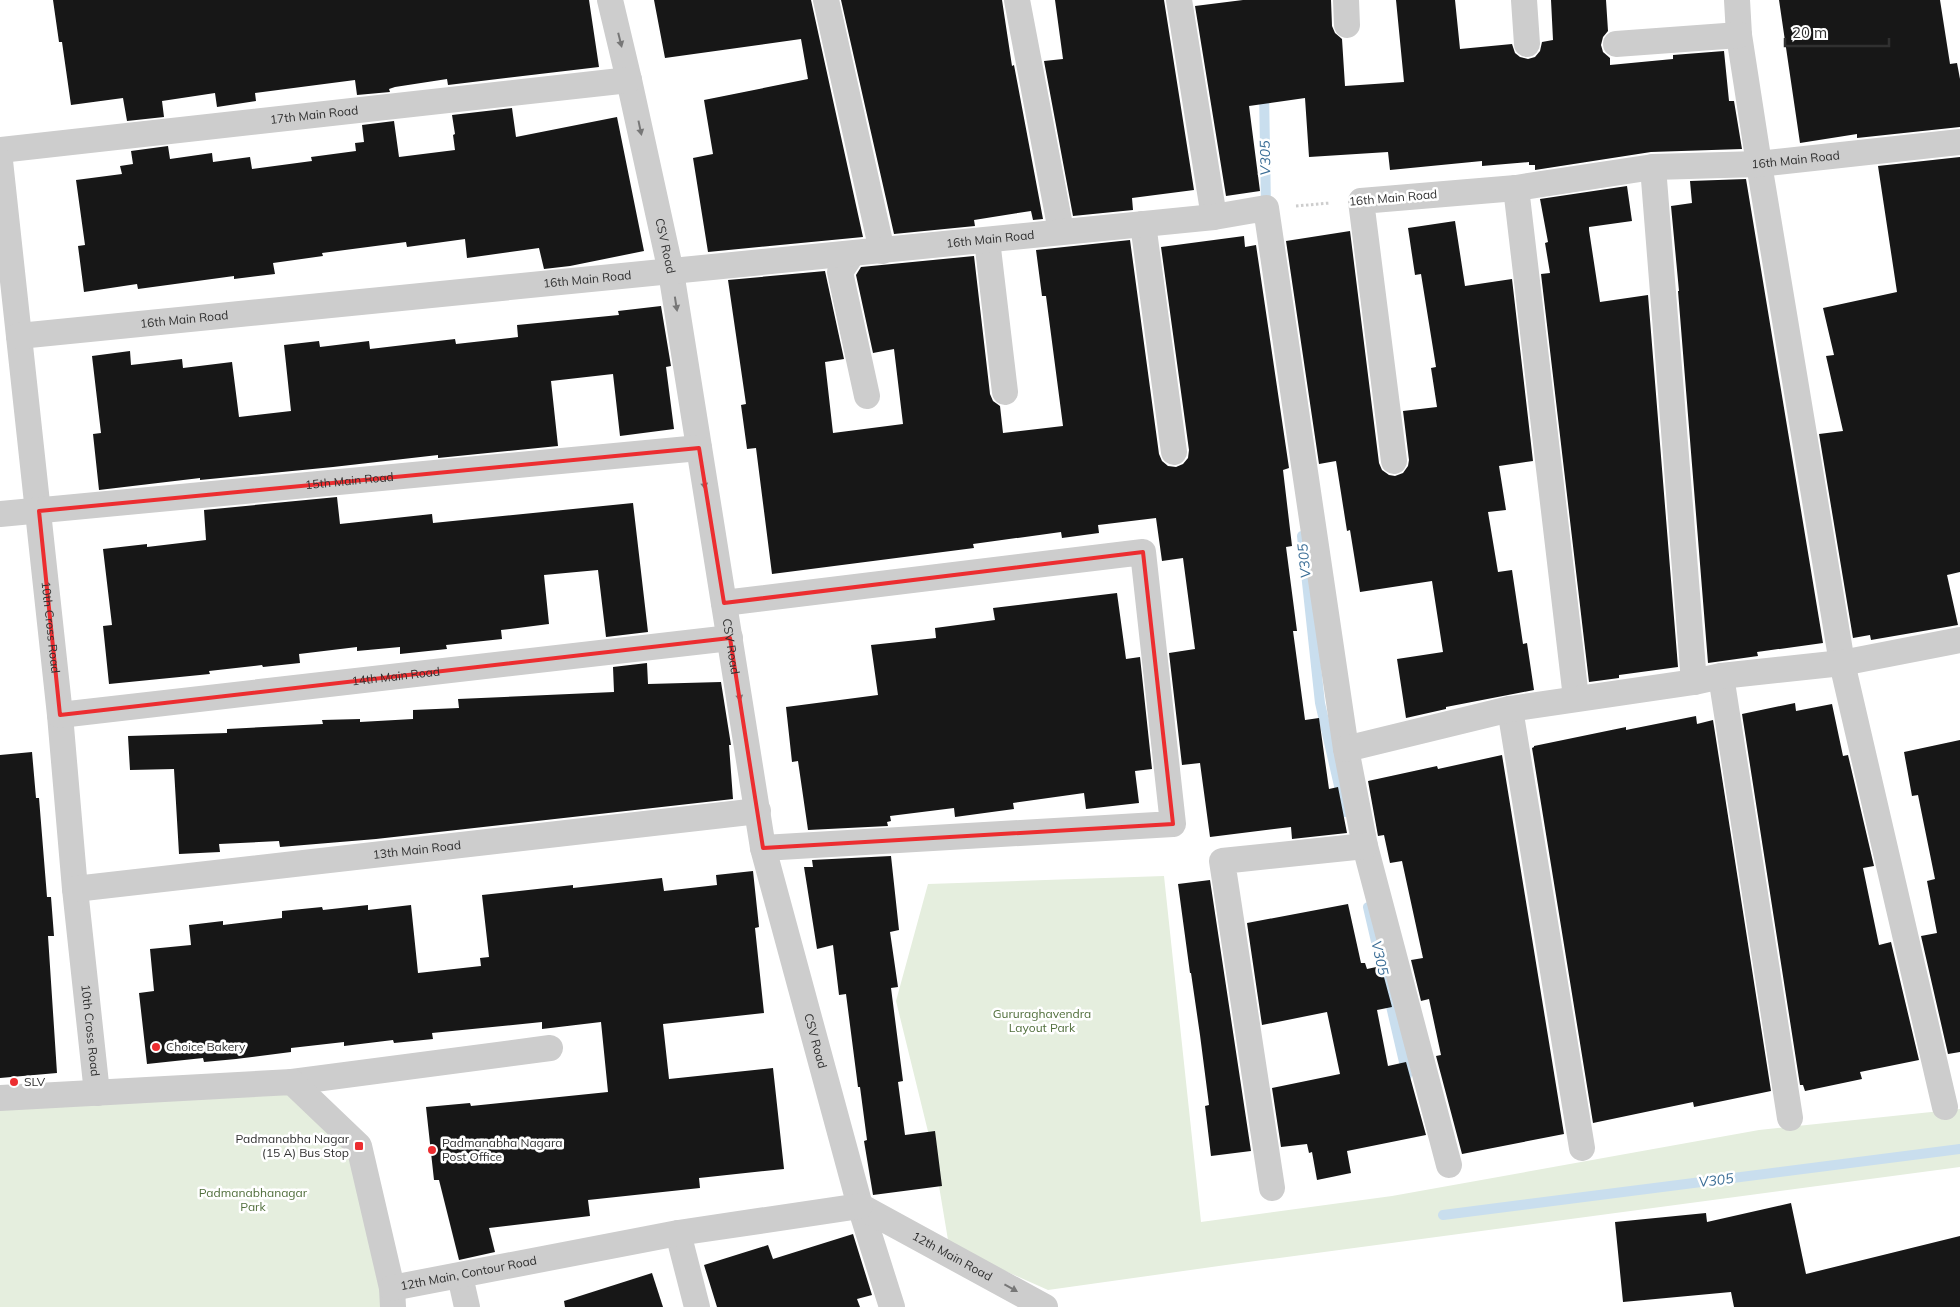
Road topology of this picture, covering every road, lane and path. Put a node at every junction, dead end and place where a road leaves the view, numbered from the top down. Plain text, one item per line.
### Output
1 (610, 0) edge
2 (826, 0) edge
3 (1017, 0) edge
4 (1179, 0) edge
5 (1346, 0) edge
6 (1524, 0) edge
7 (1737, 0) edge
8 (1347, 26) dead end
9 (1739, 35) junction
10 (1527, 44) dead end
11 (1616, 44) dead end
12 (629, 80) junction
13 (1960, 142) edge
14 (0, 150) edge
15 (0, 161) edge
16 (1759, 164) junction
17 (1653, 167) junction
18 (1516, 188) junction
19 (1361, 200) junction
20 (1266, 208) junction
21 (1214, 217) junction
22 (1143, 224) junction
23 (1061, 232) junction
24 (987, 240) junction
25 (882, 251) junction
26 (852, 254) junction
27 (671, 272) junction
28 (19, 336) junction
29 (1006, 392) dead end
30 (867, 396) dead end
31 (699, 448) junction
32 (1174, 452) dead end
33 (1394, 461) dead end
34 (39, 511) junction
35 (0, 514) edge
36 (724, 603) junction
37 (730, 638) junction
38 (1960, 640) edge
39 (1842, 663) junction
40 (1720, 676) junction
41 (1694, 682) junction
42 (1576, 698) junction
43 (1510, 709) junction
44 (60, 715) junction
45 (1346, 748) junction
46 (758, 811) junction
47 (1355, 847) junction
48 (763, 848) junction
49 (75, 888) junction
50 (550, 1048) dead end
51 (292, 1082) junction
52 (97, 1093) junction
53 (0, 1098) edge
54 (1945, 1106) dead end
55 (1790, 1118) dead end
56 (1582, 1148) dead end
57 (1449, 1165) dead end
58 (1272, 1188) dead end
59 (860, 1206) junction
60 (678, 1234) junction
61 (460, 1276) junction
62 (393, 1298) edge
63 (467, 1307) edge
64 (697, 1307) edge
65 (892, 1307) edge
66 (1045, 1307) edge

1 -> 12 street, CSV Road
2 - 25 street
3 - 23 street
4 - 21 street
5 - 8 street
6 - 10 street
7 - 9 street
9 - 11 street
9 - 16 street
12 - 14 street, 17th Main Road
12 -> 27 street, CSV Road
13 - 16 street, 16th Main Road
15 - 28 street, 10th Cross Road
16 - 17 street, 16th Main Road
16 - 39 street
17 - 18 street, 16th Main Road
17 - 41 street
18 - 19 street, 16th Main Road
18 - 42 street
19 - 20 path, 16th Main Road
19 - 33 street
20 - 21 street, 16th Main Road
20 - 45 street
21 - 22 street, 16th Main Road
22 - 23 street, 16th Main Road
22 - 32 street
23 - 24 street, 16th Main Road
24 - 25 street, 16th Main Road
24 - 29 street
25 - 26 street, 16th Main Road
26 - 27 street, 16th Main Road
26 - 30 street
27 - 28 street, 16th Main Road
27 -> 31 street, CSV Road
28 - 34 street, 10th Cross Road
31 - 34 street, 15th Main Road
31 -> 36 street, CSV Road
34 - 35 street, 15th Main Road
34 - 44 street, 10th Cross Road
36 - 37 street, CSV Road
36 - 48 street
37 - 44 street, 14th Main Road
37 -> 46 street, CSV Road
38 - 39 street
39 - 40 street
39 - 54 street
40 - 41 street
40 - 55 street
41 - 42 street
42 - 43 street
43 - 45 street
43 - 56 street
44 - 49 street, 10th Cross Road
45 - 47 street
46 - 48 street, CSV Road
46 - 49 street, 13th Main Road
47 - 57 street
47 - 58 street
48 - 59 street, CSV Road
49 - 52 street, 10th Cross Road
50 - 51 street
51 - 52 street
51 - 62 street, 12th Main, Contour Road
52 - 53 street
59 - 60 street, 12th Main, Contour Road
59 - 65 street, CSV Road
59 -> 66 street, 12th Main Road
60 - 61 street, 12th Main, Contour Road
60 - 64 street
61 - 62 street, 12th Main, Contour Road
61 - 63 street

